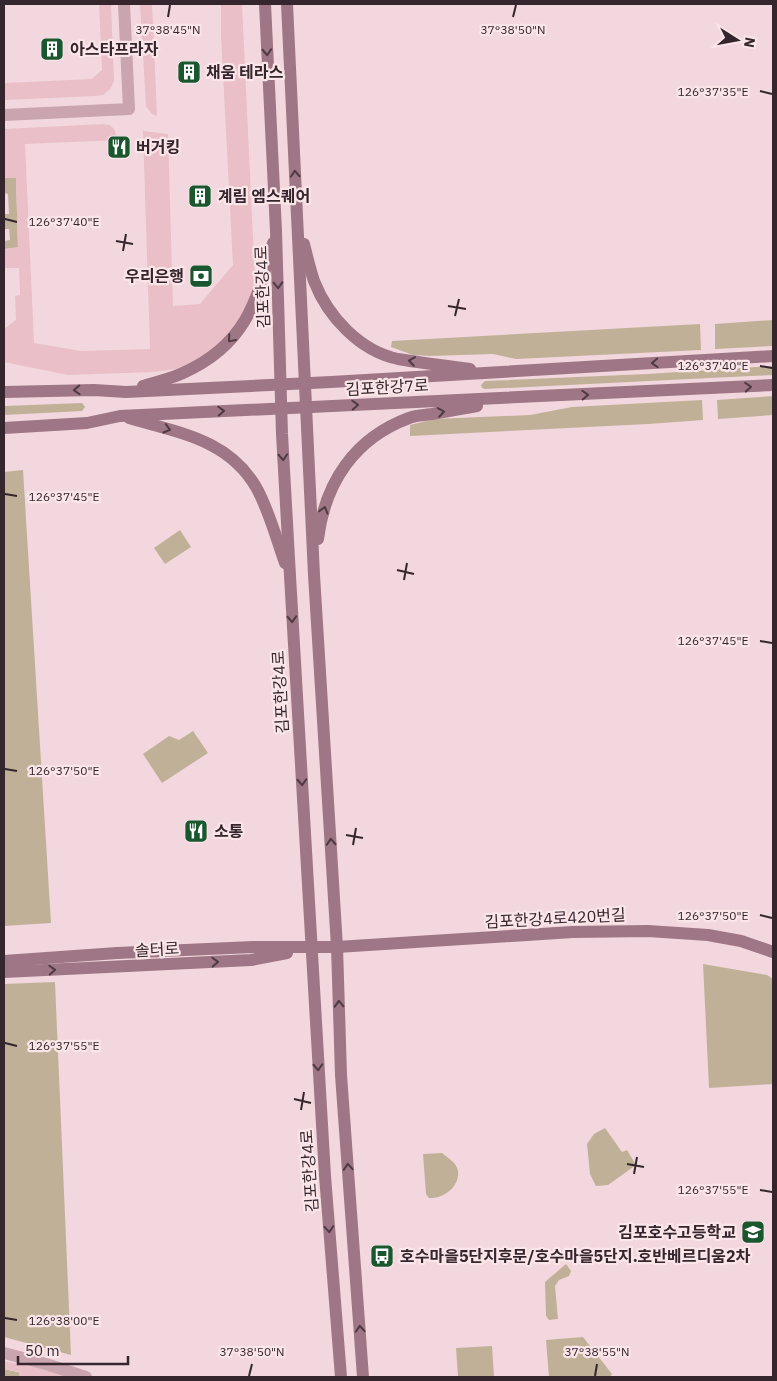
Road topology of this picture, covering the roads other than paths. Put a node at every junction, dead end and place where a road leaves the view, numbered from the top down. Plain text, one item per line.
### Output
1 (124, 4) edge
2 (264, 4) edge
3 (287, 4) edge
4 (4, 115) edge
5 (297, 222) junction
6 (276, 231) junction
7 (773, 356) edge
8 (495, 373) junction
9 (305, 383) junction
10 (281, 384) junction
11 (773, 385) edge
12 (4, 392) edge
13 (126, 392) junction
14 (537, 397) junction
15 (282, 408) junction
16 (306, 408) junction
17 (120, 416) junction
18 (4, 428) edge
19 (314, 575) junction
20 (290, 576) junction
21 (311, 948) junction
22 (337, 948) junction
23 (773, 952) edge
24 (4, 961) edge
25 (4, 972) edge
26 (4, 1353) edge
27 (86, 1377) edge
28 (341, 1377) edge
29 (363, 1377) edge

1 - 4 street
2 -> 6 street, 김포한강4로
5 -> 3 street
8 -> 5 street
5 - 9 street
6 -> 10 street, 김포한강4로
6 -> 13 street
7 -> 8 street, 김포한강7로
8 - 9 street, 김포한강7로
9 - 10 street, 김포한강7로
9 - 16 street
10 - 13 street, 김포한강7로
10 - 15 street, 김포한강4로
14 -> 11 street, 김포한강7로
13 -> 12 street, 김포한강7로
16 -> 14 street, 김포한강7로
19 -> 14 street
15 - 16 street, 김포한강7로
17 -> 15 street, 김포한강7로
15 -> 20 street, 김포한강4로
16 - 19 street
17 - 18 street, 김포한강7로
17 -> 20 street
22 -> 19 street
20 -> 21 street, 김포한강4로
21 - 22 street, 솔터로
21 - 24 street, 솔터로
25 -> 21 street, 솔터로
21 -> 28 street, 김포한강4로
22 - 23 street, 김포한강4로420번길
29 -> 22 street
26 - 27 street

